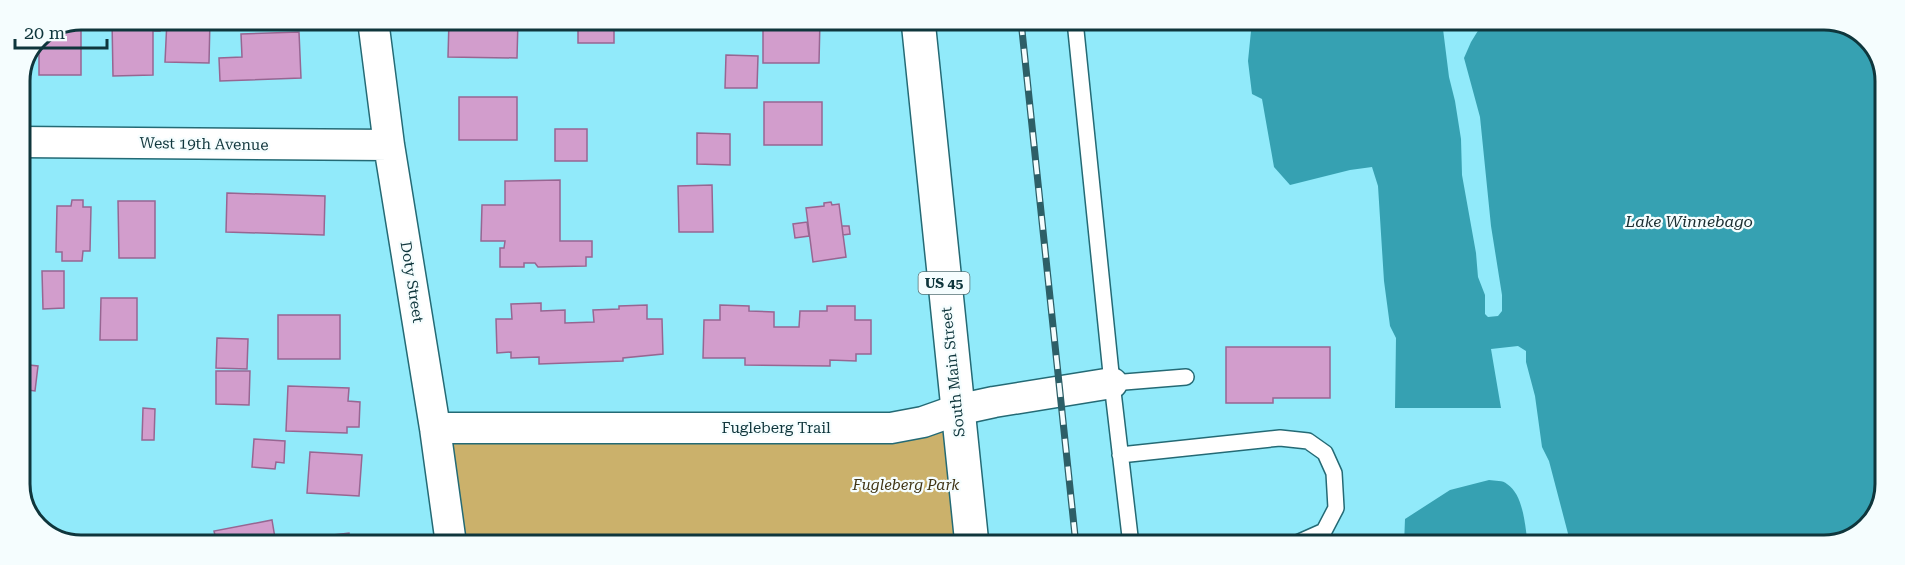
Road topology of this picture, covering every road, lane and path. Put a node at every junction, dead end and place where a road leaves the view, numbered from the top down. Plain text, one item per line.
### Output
1 (374, 30) edge
2 (919, 30) edge
3 (1076, 30) edge
4 (30, 142) edge
5 (389, 146) junction
6 (1186, 377) dead end
7 (1112, 383) junction
8 (957, 410) junction
9 (435, 428) junction
10 (1120, 455) junction
11 (450, 535) edge
12 (971, 535) edge
13 (1130, 535) edge
14 (1315, 535) edge

1 - 5 street, Doty Street
2 - 8 main road, South Main Street / US 45
3 - 7 lane
4 - 5 street, West 19th Avenue
5 - 9 street, Doty Street
6 - 7 lane
7 - 8 street, Fugleberg Trail
7 - 10 lane
8 - 9 street, Fugleberg Trail
8 - 12 main road, South Main Street / US 45
9 - 11 street, Doty Street
10 - 13 lane
10 - 14 lane

